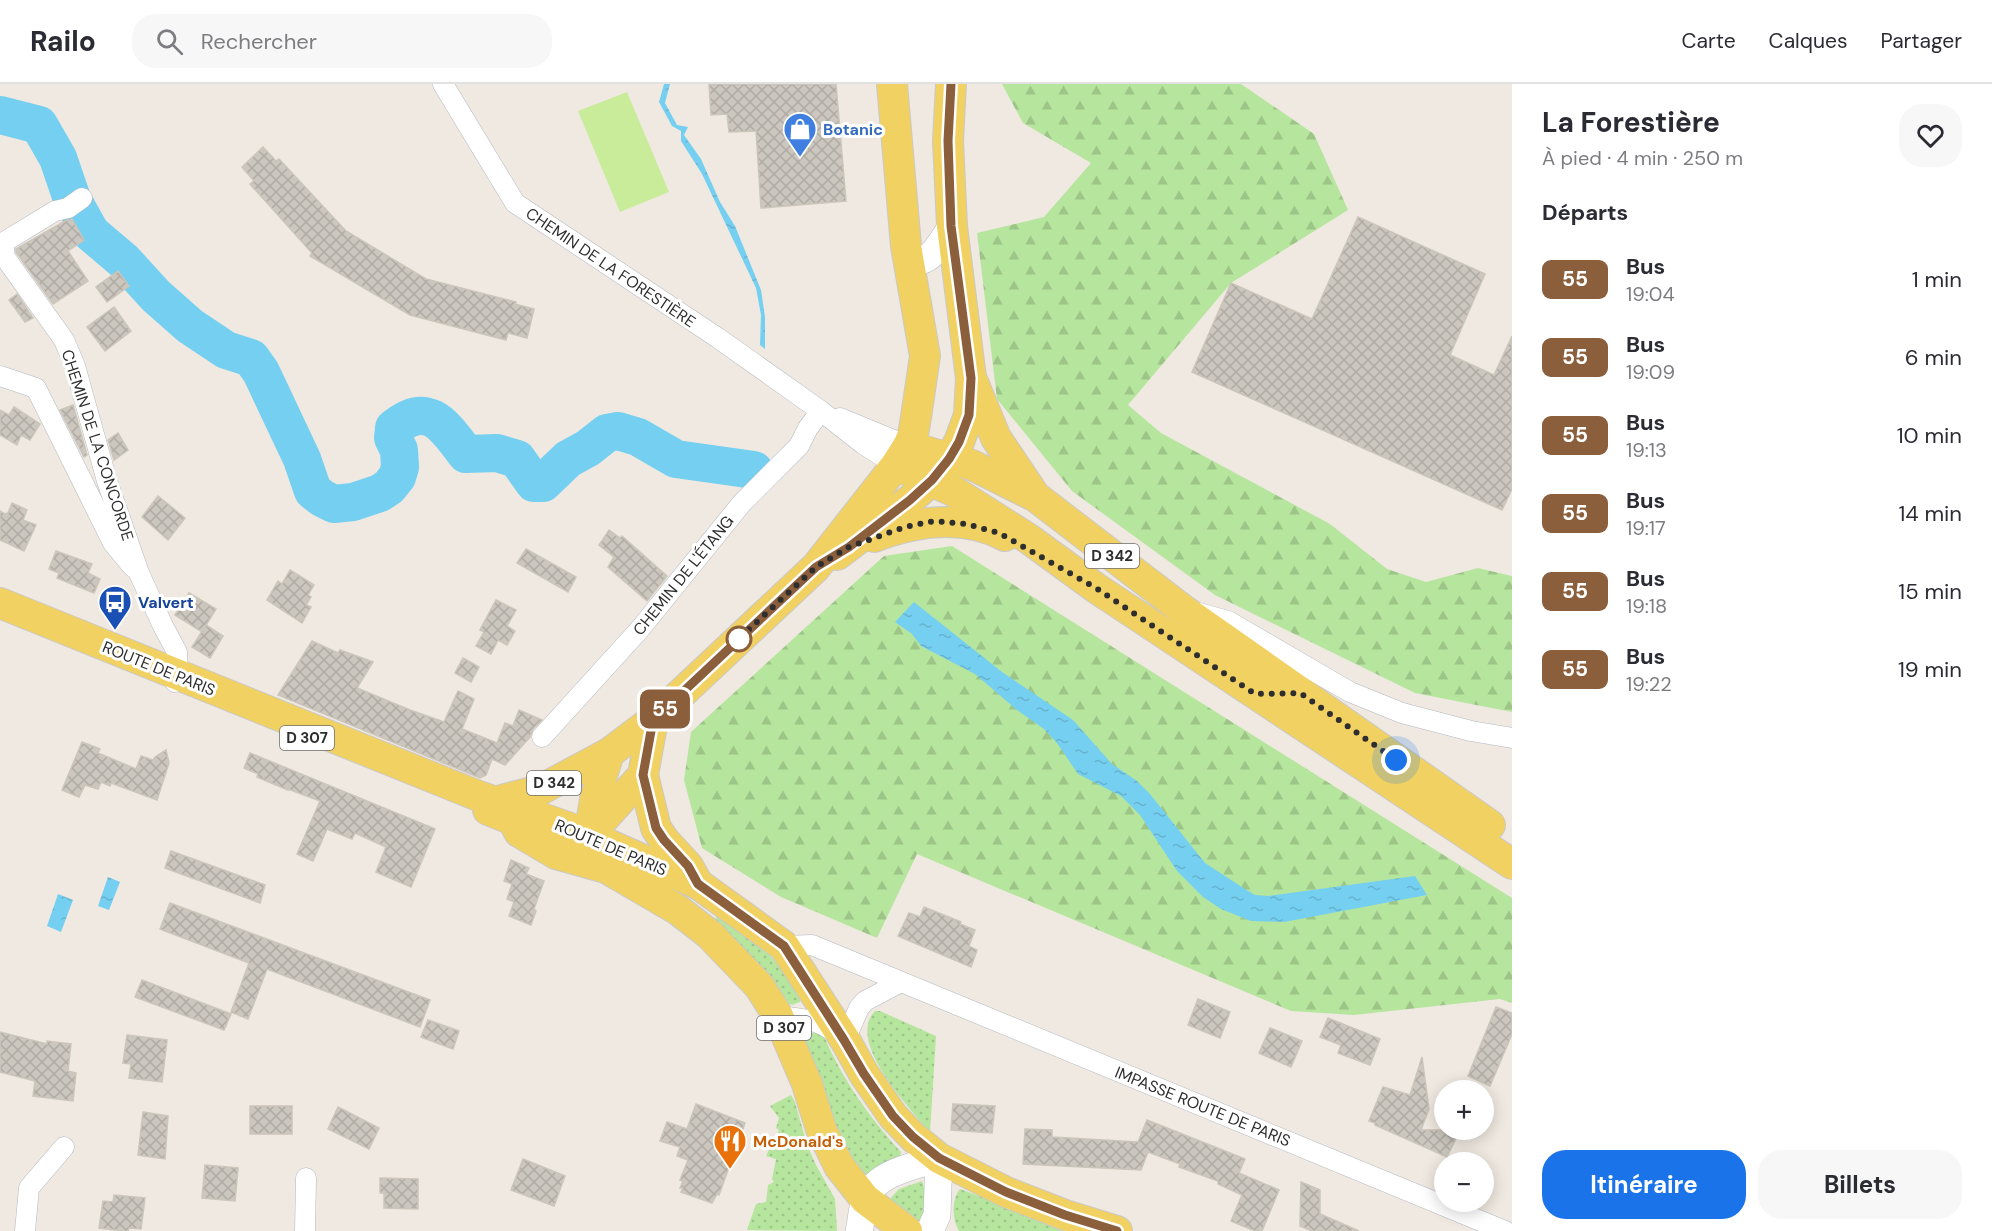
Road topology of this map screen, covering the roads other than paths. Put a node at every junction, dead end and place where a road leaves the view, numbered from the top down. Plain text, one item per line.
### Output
1 (443, 84) edge
2 (943, 87) edge
3 (893, 88) edge
4 (75, 203) dead end
5 (951, 226) junction
6 (908, 256) junction
7 (0, 375) edge
8 (971, 378) junction
9 (820, 411) junction
10 (902, 455) junction
11 (941, 469) junction
12 (1036, 497) junction
13 (849, 547) junction
14 (816, 567) junction
15 (139, 573) junction
16 (1096, 588) junction
17 (0, 603) edge
18 (1182, 609) junction
19 (0, 616) edge
20 (176, 680) junction
21 (1350, 692) junction
22 (1300, 693) junction
23 (1255, 694) junction
24 (653, 720) junction
25 (543, 737) dead end
26 (1512, 738) edge
27 (609, 753) junction
28 (643, 775) junction
29 (504, 811) junction
30 (588, 836) junction
31 (1512, 840) edge
32 (1512, 864) edge
33 (606, 868) junction
34 (698, 884) junction
35 (784, 946) junction
36 (901, 982) junction
37 (778, 1016) junction
38 (844, 1040) junction
39 (64, 1147) dead end
40 (939, 1158) junction
41 (306, 1178) dead end
42 (866, 1199) junction
43 (25, 1231) edge
44 (305, 1231) edge
45 (859, 1231) edge
46 (907, 1231) edge
47 (930, 1231) edge
48 (1117, 1231) edge
49 (1505, 1231) edge

1 - 9 street, CHEMIN DE LA FORESTIÈRE
2 - 5 main road
3 - 6 main road
4 - 15 street, CHEMIN DE LA CONCORDE
5 - 6 main road
5 - 8 main road
6 - 10 main road
7 - 15 street
8 - 11 main road
8 - 12 main road
9 - 10 street, CHEMIN DE LA FORESTIÈRE
9 - 25 street, CHEMIN DE L'ÉTANG
10 - 11 main road, CHEMIN DE LA FORESTIÈRE
10 - 14 main road, D 342
11 - 12 main road, D 342
11 - 13 main road
11 - 16 main road, D 342
12 - 18 main road, D 342
13 - 14 main road, D 342
13 - 16 main road, D 342
14 - 24 main road, D 342
15 - 20 street, CHEMIN DE LA CONCORDE
16 - 23 main road, D 342
17 - 20 main road, ROUTE DE PARIS / D 307
18 - 21 street
18 - 22 main road, D 342
19 - 20 main road, ROUTE DE PARIS / D 307
20 - 29 main road, ROUTE DE PARIS / D 307
21 - 22 street
21 - 26 street
22 - 23 street
22 - 31 main road, D 342
23 - 32 main road, D 342
24 - 27 main road, D 342
24 - 28 main road
27 - 29 main road, D 342
27 - 30 main road
28 - 30 main road
28 - 34 main road
29 - 30 main road
29 - 33 main road, ROUTE DE PARIS / D 307
30 - 33 main road
30 - 34 main road, ROUTE DE PARIS / D 307
33 - 37 main road, ROUTE DE PARIS / D 307
34 - 35 main road, ROUTE DE PARIS / D 307
35 - 36 street, IMPASSE ROUTE DE PARIS
35 - 38 main road, ROUTE DE PARIS / D 307
36 - 38 street
36 - 49 street, IMPASSE ROUTE DE PARIS
37 - 38 street
37 - 42 main road, ROUTE DE PARIS / D 307
38 - 40 main road, ROUTE DE PARIS / D 307
39 - 43 street
40 - 42 main road
40 - 47 main road
40 - 48 main road, ROUTE DE PARIS / D 307
41 - 44 street
42 - 45 main road
42 - 46 main road, ROUTE DE PARIS / D 307

